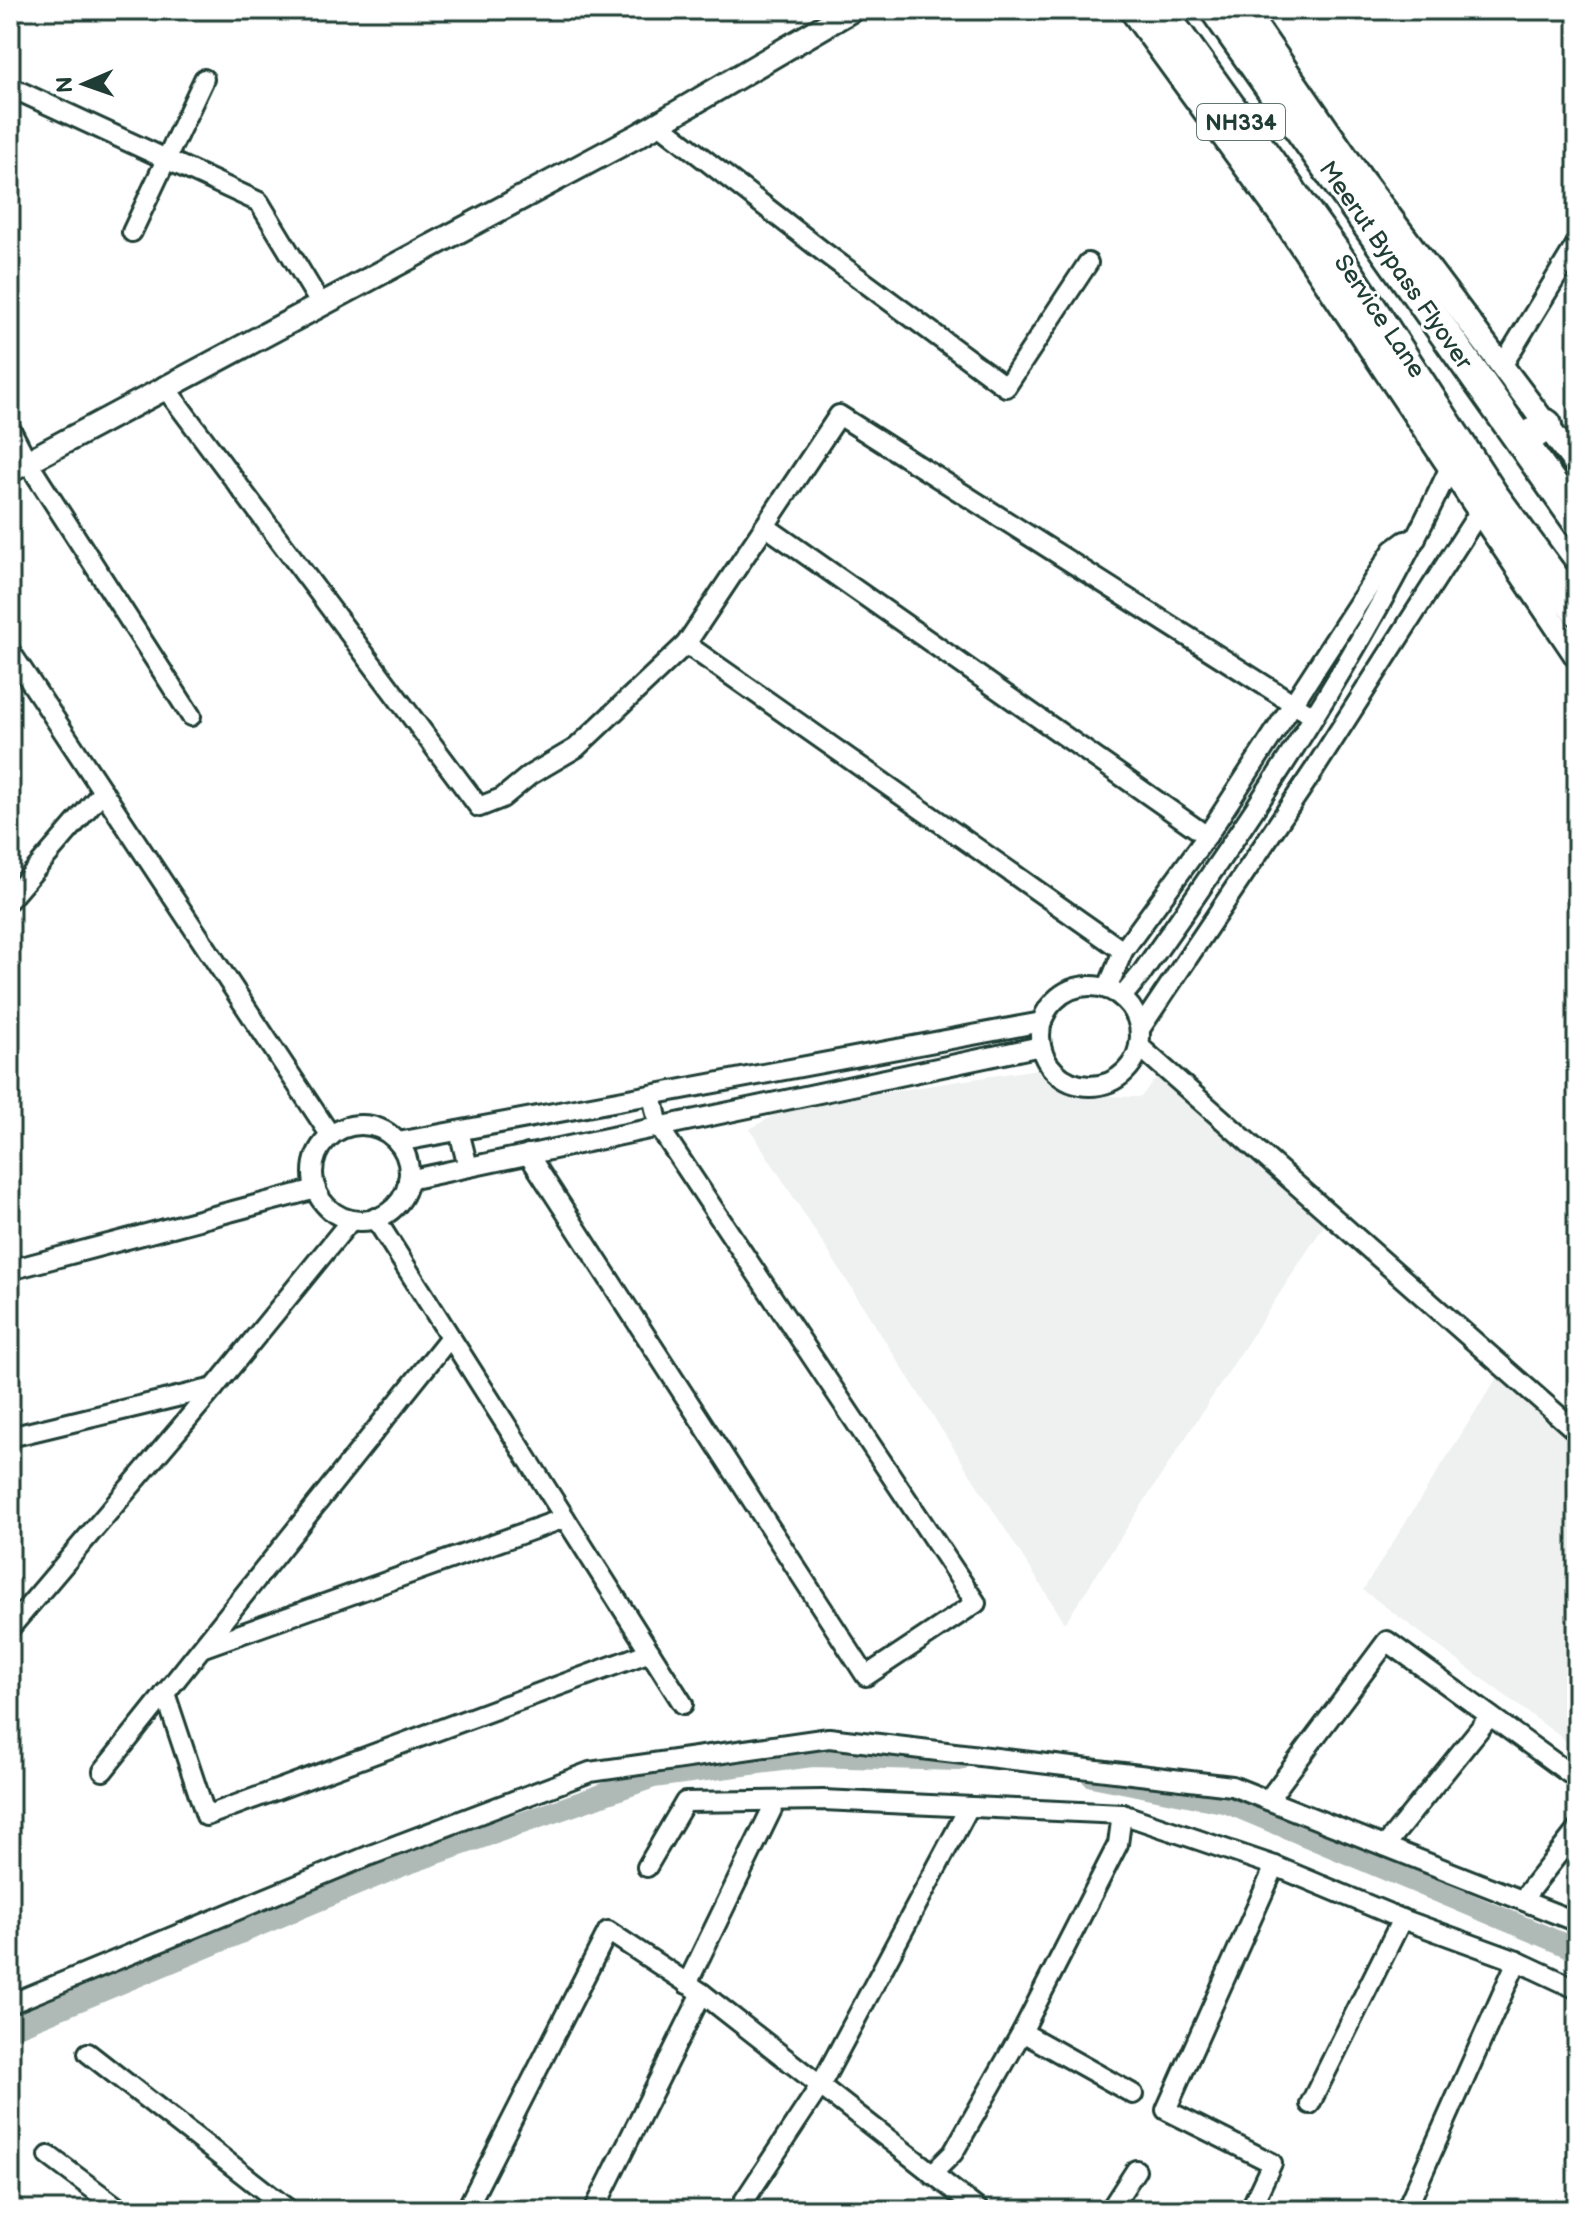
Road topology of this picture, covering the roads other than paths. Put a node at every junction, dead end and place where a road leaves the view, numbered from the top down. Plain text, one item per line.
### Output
1 (852, 10) edge
2 (1131, 10) edge
3 (1160, 10) edge
4 (1216, 10) edge
5 (1245, 10) edge
6 (204, 79) dead end
7 (10, 87) edge
8 (659, 124) junction
9 (167, 161) junction
10 (132, 232) dead end
11 (1577, 243) edge
12 (1088, 263) dead end
13 (320, 303) junction
14 (1502, 366) junction
15 (164, 386) junction
16 (10, 428) edge
17 (1534, 433) junction
18 (1458, 460) junction
19 (19, 466) edge
20 (1577, 466) edge
21 (1486, 503) junction
22 (1577, 520) edge
23 (765, 526) junction
24 (1416, 539) junction
25 (1577, 610) edge
26 (686, 644) junction
27 (10, 651) edge
28 (1577, 657) edge
29 (1293, 704) junction
30 (191, 716) dead end
31 (1313, 716) junction
32 (1289, 754) junction
33 (1314, 770) junction
34 (103, 791) junction
35 (1243, 830) junction
36 (1207, 836) junction
37 (1264, 844) junction
38 (10, 899) edge
39 (1123, 951) junction
40 (1114, 993) junction
41 (1042, 1022) junction
42 (1140, 1037) junction
43 (1041, 1046) junction
44 (864, 1055) junction
45 (748, 1077) junction
46 (869, 1083) junction
47 (652, 1095) junction
48 (753, 1107) junction
49 (659, 1127) junction
50 (459, 1131) junction
51 (331, 1136) junction
52 (398, 1142) junction
53 (528, 1154) junction
54 (468, 1167) junction
55 (408, 1180) junction
56 (316, 1189) junction
57 (375, 1218) junction
58 (351, 1220) junction
59 (10, 1270) edge
60 (450, 1337) junction
61 (214, 1388) junction
62 (1577, 1432) edge
63 (10, 1437) edge
64 (565, 1518) junction
65 (10, 1628) edge
66 (201, 1648) junction
67 (650, 1652) junction
68 (165, 1693) junction
69 (683, 1704) dead end
70 (1490, 1716) junction
71 (103, 1771) dead end
72 (1577, 1779) edge
73 (1268, 1800) junction
74 (776, 1801) junction
75 (969, 1807) junction
76 (1122, 1814) junction
77 (1577, 1830) edge
78 (1385, 1846) junction
79 (1275, 1866) junction
80 (647, 1867) dead end
81 (1522, 1900) junction
82 (1402, 1919) junction
83 (1577, 1922) edge
84 (1517, 1961) junction
85 (695, 1989) junction
86 (1577, 1989) edge
87 (10, 2004) edge
88 (1022, 2032) junction
89 (88, 2053) dead end
90 (820, 2086) junction
91 (1133, 2094) dead end
92 (1310, 2104) dead end
93 (49, 2156) dead end
94 (1136, 2170) dead end
95 (932, 2174) junction
96 (121, 2210) edge
97 (289, 2210) edge
98 (466, 2210) edge
99 (594, 2210) edge
100 (738, 2210) edge
101 (979, 2210) edge
102 (1110, 2210) edge
103 (1250, 2210) edge
104 (1406, 2210) edge

1 - 8 street
2 - 18 street, Service Lane
3 - 18 highway, Meerut Bypass Flyover / NH334
4 - 17 highway, Meerut Bypass Flyover / NH334
5 - 14 street
6 - 9 street
7 - 9 street
8 - 12 street
8 - 13 street
9 - 10 street
9 - 13 street
11 - 14 street
13 - 15 street
14 - 17 street
15 - 19 street
15 - 26 street
16 - 19 street
17 - 20 street
17 - 22 highway, Meerut Bypass Flyover / NH334
18 - 21 highway, NH334
18 - 24 street
19 - 30 street
21 - 25 highway, NH334
21 - 28 street
21 - 33 street
23 - 26 street
23 - 29 street
23 - 36 street
24 - 29 street
24 - 31 street
26 - 39 street
27 - 34 street
29 - 31 street
29 - 36 street
31 - 32 street
32 - 33 street
32 - 35 street
33 - 37 street
34 - 38 street
34 - 51 street
35 - 37 street
35 - 40 street
36 - 39 street
37 - 42 street
39 - 40 street
40 - 41 street
40 - 42 street
41 - 43 street
41 - 44 street
42 - 43 street
42 - 62 street
43 - 46 street
44 - 45 street
44 - 46 street
45 - 47 street
45 - 48 street
46 - 48 street
47 - 49 street
47 - 50 street
48 - 49 street
49 - 53 street
49 - 53 street
50 - 52 street
50 - 54 street
51 - 52 street
51 - 56 street
52 - 55 street
53 - 54 street
54 - 55 street
55 - 57 street
56 - 58 street
56 - 59 street
57 - 58 street
57 - 60 street
58 - 61 street
60 - 64 street
60 - 66 street
61 - 63 street
61 - 65 street
64 - 66 street
64 - 67 street
66 - 68 street
67 - 68 street
67 - 69 street
68 - 71 street
70 - 72 street
70 - 73 street
70 - 78 street
73 - 78 street
73 - 87 street
74 - 75 street
74 - 80 street
74 - 85 street
75 - 76 street
75 - 90 street
76 - 79 street
76 - 88 street
77 - 81 street
78 - 81 street
79 - 82 street
79 - 103 street
81 - 83 street
82 - 84 street
82 - 92 street
84 - 86 street
84 - 104 street
85 - 90 street
85 - 98 street
85 - 99 street
88 - 91 street
88 - 95 street
89 - 97 street
90 - 95 street
90 - 100 street
93 - 96 street
94 - 102 street
95 - 101 street

